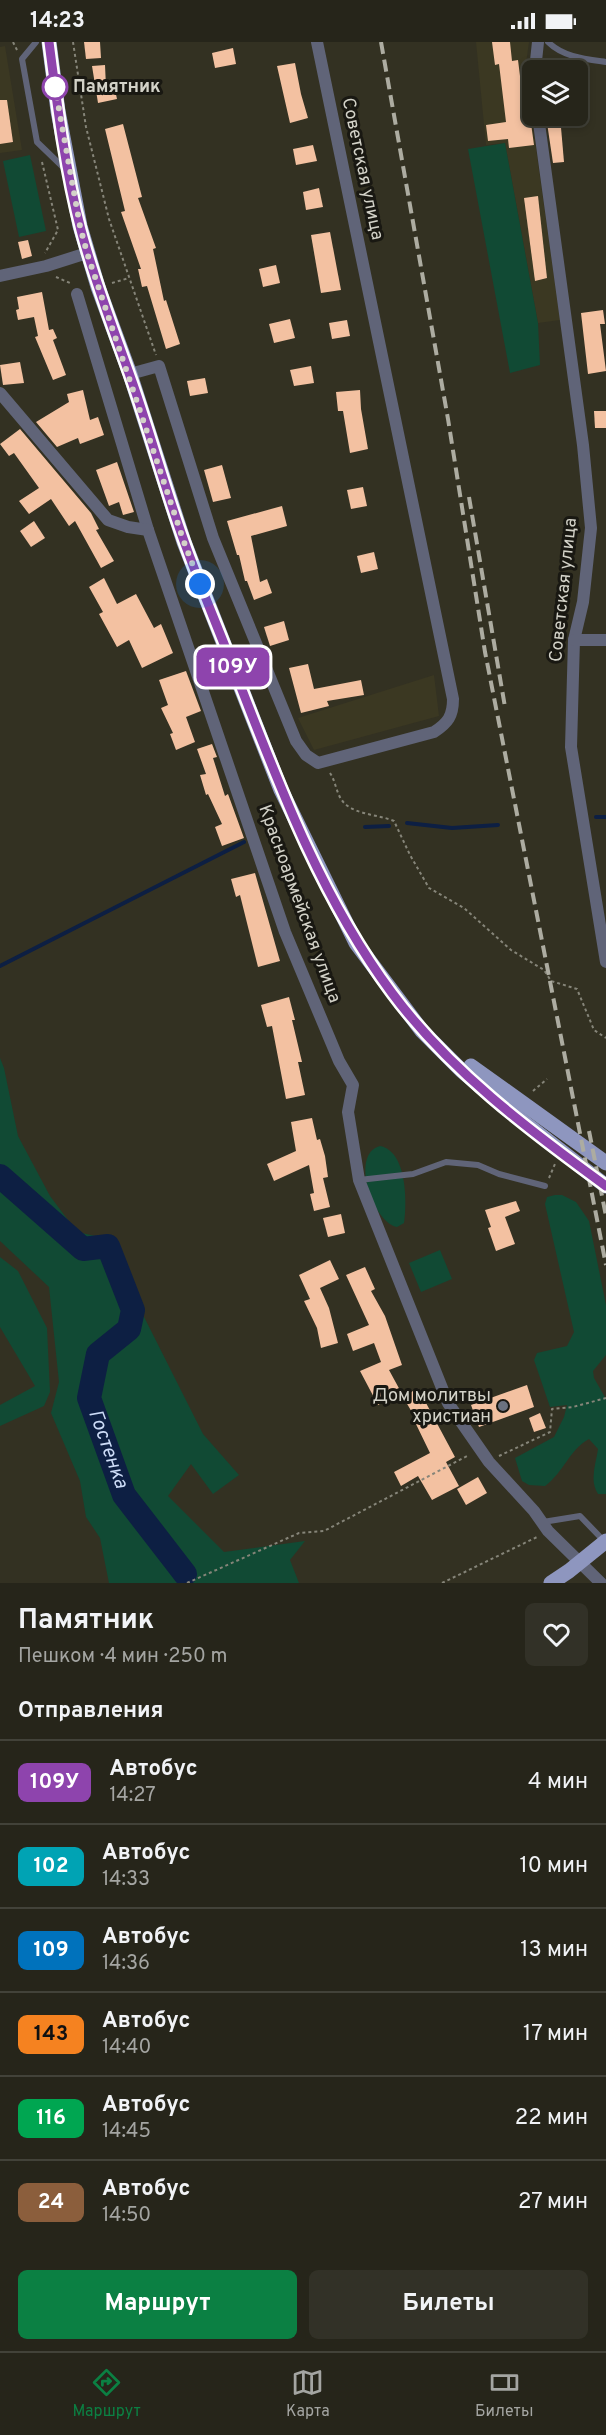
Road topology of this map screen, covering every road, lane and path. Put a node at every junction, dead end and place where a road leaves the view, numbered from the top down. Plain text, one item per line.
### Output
1 (36, 42) edge
2 (49, 42) edge
3 (73, 42) edge
4 (317, 42) edge
5 (538, 42) edge
6 (548, 42) edge
7 (536, 60) edge
8 (606, 62) edge
9 (539, 126) edge
10 (38, 142) junction
11 (70, 174) junction
12 (87, 253) junction
13 (43, 256) dead end
14 (0, 276) edge
15 (129, 278) junction
16 (98, 287) junction
17 (76, 294) dead end
18 (159, 366) junction
19 (130, 374) junction
20 (0, 393) edge
21 (148, 530) junction
22 (574, 640) junction
23 (606, 640) edge
24 (318, 763) junction
25 (325, 881) junction
26 (606, 962) edge
27 (606, 1038) edge
28 (547, 1079) dead end
29 (533, 1091) dead end
30 (558, 1158) junction
31 (606, 1163) edge
32 (359, 1180) junction
33 (545, 1186) joint
34 (606, 1186) edge
35 (606, 1398) edge
36 (480, 1449) junction
37 (489, 1462) junction
38 (546, 1527) junction
39 (606, 1542) edge
40 (187, 1583) edge
41 (442, 1583) edge
42 (551, 1583) edge
43 (601, 1583) edge
44 (606, 1583) edge

1 - 10 lane
2 - 11 main road, Красноармейская улица
3 - 15 path
4 - 24 street, Советская улица
5 - 7 street
6 - 8 lane
9 - 22 street, Советская улица
10 - 11 lane
10 - 13 path
11 - 12 main road, Красноармейская улица
12 - 14 street
12 - 16 main road, Красноармейская улица
15 - 16 path
15 - 18 path
16 - 19 main road, Красноармейская улица
17 - 21 street, Красноармейская улица
18 - 19 street
18 - 24 street
19 - 25 main road, Красноармейская улица
20 - 21 street
21 - 32 street, Красноармейская улица
22 - 23 street
22 - 26 street, Советская улица
24 - 27 path
25 - 30 main road, Красноармейская улица
25 - 31 main road, Красноармейская улица
28 - 29 path
30 - 33 path
30 - 34 main road, Красноармейская улица
32 - 33 lane
32 - 36 street, Красноармейская улица
35 - 37 path
36 - 37 street, Красноармейская улица
36 - 40 path
37 - 38 street, Красноармейская улица
38 - 39 lane
38 - 41 path
38 - 43 street, Красноармейская улица
39 - 42 main road
43 - 44 lane

